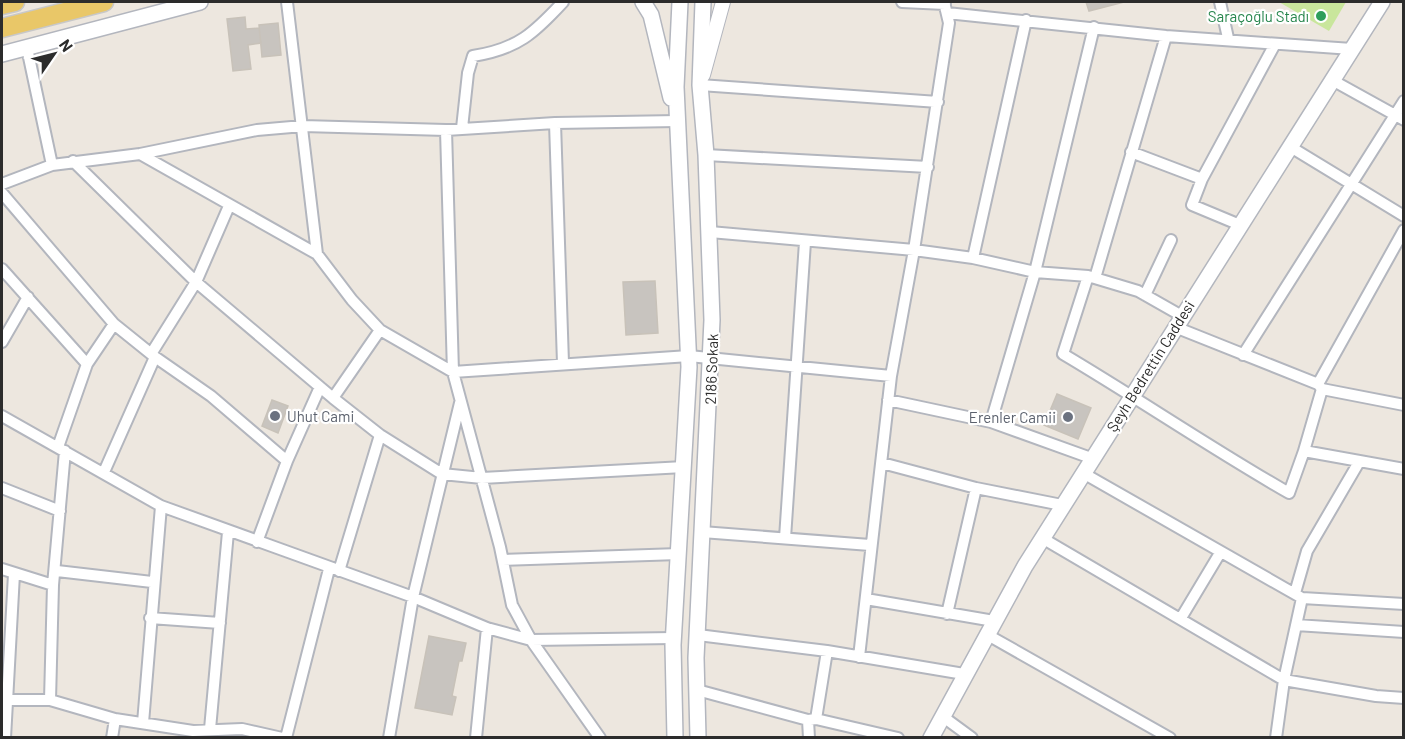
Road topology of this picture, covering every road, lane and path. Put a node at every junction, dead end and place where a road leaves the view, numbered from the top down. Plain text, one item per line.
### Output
1 (15, 2) edge
2 (104, 2) edge
3 (201, 2) edge
4 (287, 2) edge
5 (563, 2) edge
6 (643, 2) edge
7 (680, 2) edge
8 (703, 2) edge
9 (723, 2) edge
10 (902, 2) edge
11 (1220, 2) edge
12 (1382, 2) edge
13 (2, 5) edge
14 (946, 6) edge
15 (1026, 20) junction
16 (1094, 27) junction
17 (2, 28) edge
18 (1166, 36) junction
19 (1228, 38) junction
20 (1275, 44) junction
21 (27, 48) junction
22 (1352, 49) junction
23 (2, 54) edge
24 (1332, 80) junction
25 (700, 85) junction
26 (1404, 101) edge
27 (938, 102) junction
28 (1399, 118) edge
29 (678, 121) junction
30 (555, 123) junction
31 (303, 126) junction
32 (462, 128) junction
33 (446, 130) junction
34 (1289, 146) junction
35 (1131, 152) junction
36 (140, 154) junction
37 (706, 155) junction
38 (73, 161) junction
39 (52, 165) junction
40 (928, 167) junction
41 (1202, 179) junction
42 (1350, 183) junction
43 (2, 184) edge
44 (2, 193) edge
45 (229, 206) junction
46 (1404, 216) edge
47 (1240, 225) junction
48 (1404, 230) edge
49 (710, 232) junction
50 (1171, 240) dead end
51 (805, 242) junction
52 (914, 250) junction
53 (317, 254) junction
54 (973, 258) junction
55 (2, 268) edge
56 (1035, 272) junction
57 (1091, 277) junction
58 (196, 282) junction
59 (1145, 296) junction
60 (28, 297) junction
61 (1178, 322) junction
62 (114, 324) junction
63 (380, 330) junction
64 (2, 342) edge
65 (1243, 355) junction
66 (153, 356) junction
67 (689, 356) junction
68 (711, 357) junction
69 (563, 363) junction
70 (87, 364) junction
71 (795, 368) junction
72 (453, 372) junction
73 (891, 376) junction
74 (320, 387) junction
75 (1320, 387) junction
76 (1132, 394) junction
77 (333, 398) junction
78 (888, 400) junction
79 (460, 403) junction
80 (1404, 405) edge
81 (2, 416) edge
82 (991, 422) junction
83 (380, 435) junction
84 (62, 449) junction
85 (1304, 451) junction
86 (1091, 459) junction
87 (287, 461) junction
88 (1359, 462) junction
89 (882, 463) junction
90 (684, 467) junction
91 (1404, 469) edge
92 (104, 472) junction
93 (1083, 473) junction
94 (442, 474) junction
95 (482, 478) junction
96 (2, 488) edge
97 (976, 488) junction
98 (1062, 505) junction
99 (161, 506) junction
100 (60, 511) junction
101 (702, 531) junction
102 (228, 532) junction
103 (785, 538) junction
104 (1042, 538) junction
105 (258, 542) junction
106 (870, 545) junction
107 (1220, 553) junction
108 (678, 554) junction
109 (503, 560) junction
110 (2, 569) edge
111 (334, 570) junction
112 (57, 571) junction
113 (14, 574) junction
114 (152, 582) junction
115 (53, 585) junction
116 (1298, 595) junction
117 (414, 597) junction
118 (866, 599) junction
119 (1404, 604) edge
120 (946, 614) junction
121 (150, 618) junction
122 (1182, 618) junction
123 (220, 623) junction
124 (1296, 625) junction
125 (990, 627) junction
126 (488, 628) junction
127 (1404, 632) edge
128 (698, 634) junction
129 (6, 635) edge
130 (674, 638) junction
131 (531, 640) junction
132 (827, 651) junction
133 (859, 657) junction
134 (964, 674) junction
135 (1284, 680) junction
136 (697, 690) junction
137 (1404, 698) edge
138 (9, 700) junction
139 (50, 700) junction
140 (942, 716) junction
141 (114, 719) junction
142 (812, 720) junction
143 (143, 723) junction
144 (210, 729) junction
145 (193, 734) edge
146 (5, 738) edge
147 (112, 738) edge
148 (284, 738) edge
149 (389, 738) edge
150 (476, 738) edge
151 (600, 738) edge
152 (675, 738) edge
153 (698, 738) edge
154 (809, 738) edge
155 (898, 738) edge
156 (931, 738) edge
157 (972, 738) edge
158 (1170, 738) edge
159 (1276, 738) edge

1 - 13 main road
2 - 17 main road
3 - 21 main road
4 - 31 street
5 - 32 street
6 - 29 main road
7 - 29 main road, 2186 Sokak
8 - 25 main road, 2186 Sokak
9 - 25 street
10 - 14 street
11 - 19 street
12 - 22 main road, Şeyh Bedrettin Caddesi
14 - 15 street
14 - 27 street
15 - 16 street
15 - 54 street
16 - 18 street
16 - 56 street
18 - 19 street
18 - 35 street
19 - 20 street
20 - 22 street
20 - 41 street
21 - 23 main road
21 - 39 street
22 - 24 main road, Şeyh Bedrettin Caddesi
24 - 28 street
24 - 34 main road, Şeyh Bedrettin Caddesi
25 - 27 street
25 - 37 main road, 2186 Sokak
26 - 28 street
27 - 40 street
28 - 42 street
29 - 30 street
29 - 67 main road, 2186 Sokak
30 - 32 street
30 - 69 street
31 - 33 street
31 - 36 street
31 - 53 street
32 - 33 street
33 - 72 street
34 - 42 street
34 - 47 main road, Şeyh Bedrettin Caddesi
35 - 41 street
35 - 57 street
36 - 38 street
36 - 45 street
37 - 40 street
37 - 49 main road, 2186 Sokak
38 - 39 street
38 - 58 street
39 - 43 street
40 - 52 street
41 - 47 street
42 - 46 street
42 - 65 street
44 - 62 street
45 - 53 street
45 - 58 street
47 - 61 main road, Şeyh Bedrettin Caddesi
48 - 75 street
49 - 51 street
49 - 68 main road, 2186 Sokak
50 - 59 street
51 - 52 street
51 - 71 street
52 - 54 street
52 - 73 street
53 - 63 street
54 - 56 street
55 - 60 street
56 - 57 street
56 - 82 street
57 - 59 street
57 - 76 street
58 - 66 street
58 - 74 street
59 - 61 street
60 - 64 street
60 - 70 street
61 - 65 street
61 - 76 main road, Şeyh Bedrettin Caddesi
62 - 66 street
62 - 70 street
63 - 72 street
63 - 77 street
65 - 75 street
66 - 87 street
66 - 92 street
67 - 68 street
67 - 69 street
67 - 90 main road, 2186 Sokak
68 - 71 street
68 - 101 main road, 2186 Sokak
69 - 72 street
70 - 84 street
71 - 73 street
71 - 103 street
72 - 79 street
73 - 78 street
74 - 77 street
74 - 87 street
75 - 80 street
75 - 85 street
76 - 85 street
76 - 86 main road, Şeyh Bedrettin Caddesi
77 - 83 street
78 - 82 street
78 - 89 street
79 - 94 street
79 - 95 street
81 - 84 street
82 - 86 street
83 - 94 street
83 - 111 street
84 - 92 street
84 - 100 street
85 - 88 street
86 - 93 main road, Şeyh Bedrettin Caddesi
87 - 105 street
88 - 91 street
88 - 116 street
89 - 97 street
89 - 106 street
90 - 95 street
90 - 108 main road, 2186 Sokak
92 - 99 street
93 - 98 main road, Şeyh Bedrettin Caddesi
93 - 107 street
94 - 95 street
94 - 117 street
95 - 109 street
96 - 100 street
97 - 98 street
97 - 120 street
98 - 104 main road, Şeyh Bedrettin Caddesi
99 - 102 street
99 - 114 street
100 - 112 street
101 - 103 street
101 - 128 main road, 2186 Sokak
102 - 105 street
102 - 123 street
103 - 106 street
104 - 122 street
104 - 125 main road, Şeyh Bedrettin Caddesi
105 - 111 street
106 - 118 street
107 - 116 street
107 - 122 street
108 - 109 street
108 - 130 main road, 2186 Sokak
109 - 131 street
110 - 113 street
111 - 117 street
111 - 148 street
112 - 114 street
112 - 115 street
113 - 115 street
113 - 129 street
114 - 121 street
115 - 139 street
116 - 119 street
116 - 124 street
117 - 126 street
117 - 149 street
118 - 120 street
118 - 133 street
120 - 125 street
121 - 123 street
121 - 143 street
122 - 135 street
123 - 144 street
124 - 127 street
124 - 135 street
125 - 134 main road, Şeyh Bedrettin Caddesi
125 - 158 street
126 - 131 street
126 - 150 street
128 - 132 street
128 - 136 main road, 2186 Sokak
129 - 138 street
130 - 131 street
130 - 152 main road, 2186 Sokak
131 - 151 street
132 - 133 street
132 - 142 street
133 - 134 street
134 - 140 main road, Şeyh Bedrettin Caddesi
135 - 137 street
135 - 159 street
136 - 142 street
136 - 153 main road, 2186 Sokak
138 - 139 street
138 - 146 street
139 - 141 street
140 - 156 main road, Şeyh Bedrettin Caddesi
140 - 157 street
141 - 143 street
141 - 147 street
142 - 154 street
142 - 155 street
143 - 145 street
144 - 145 street
144 - 148 street

